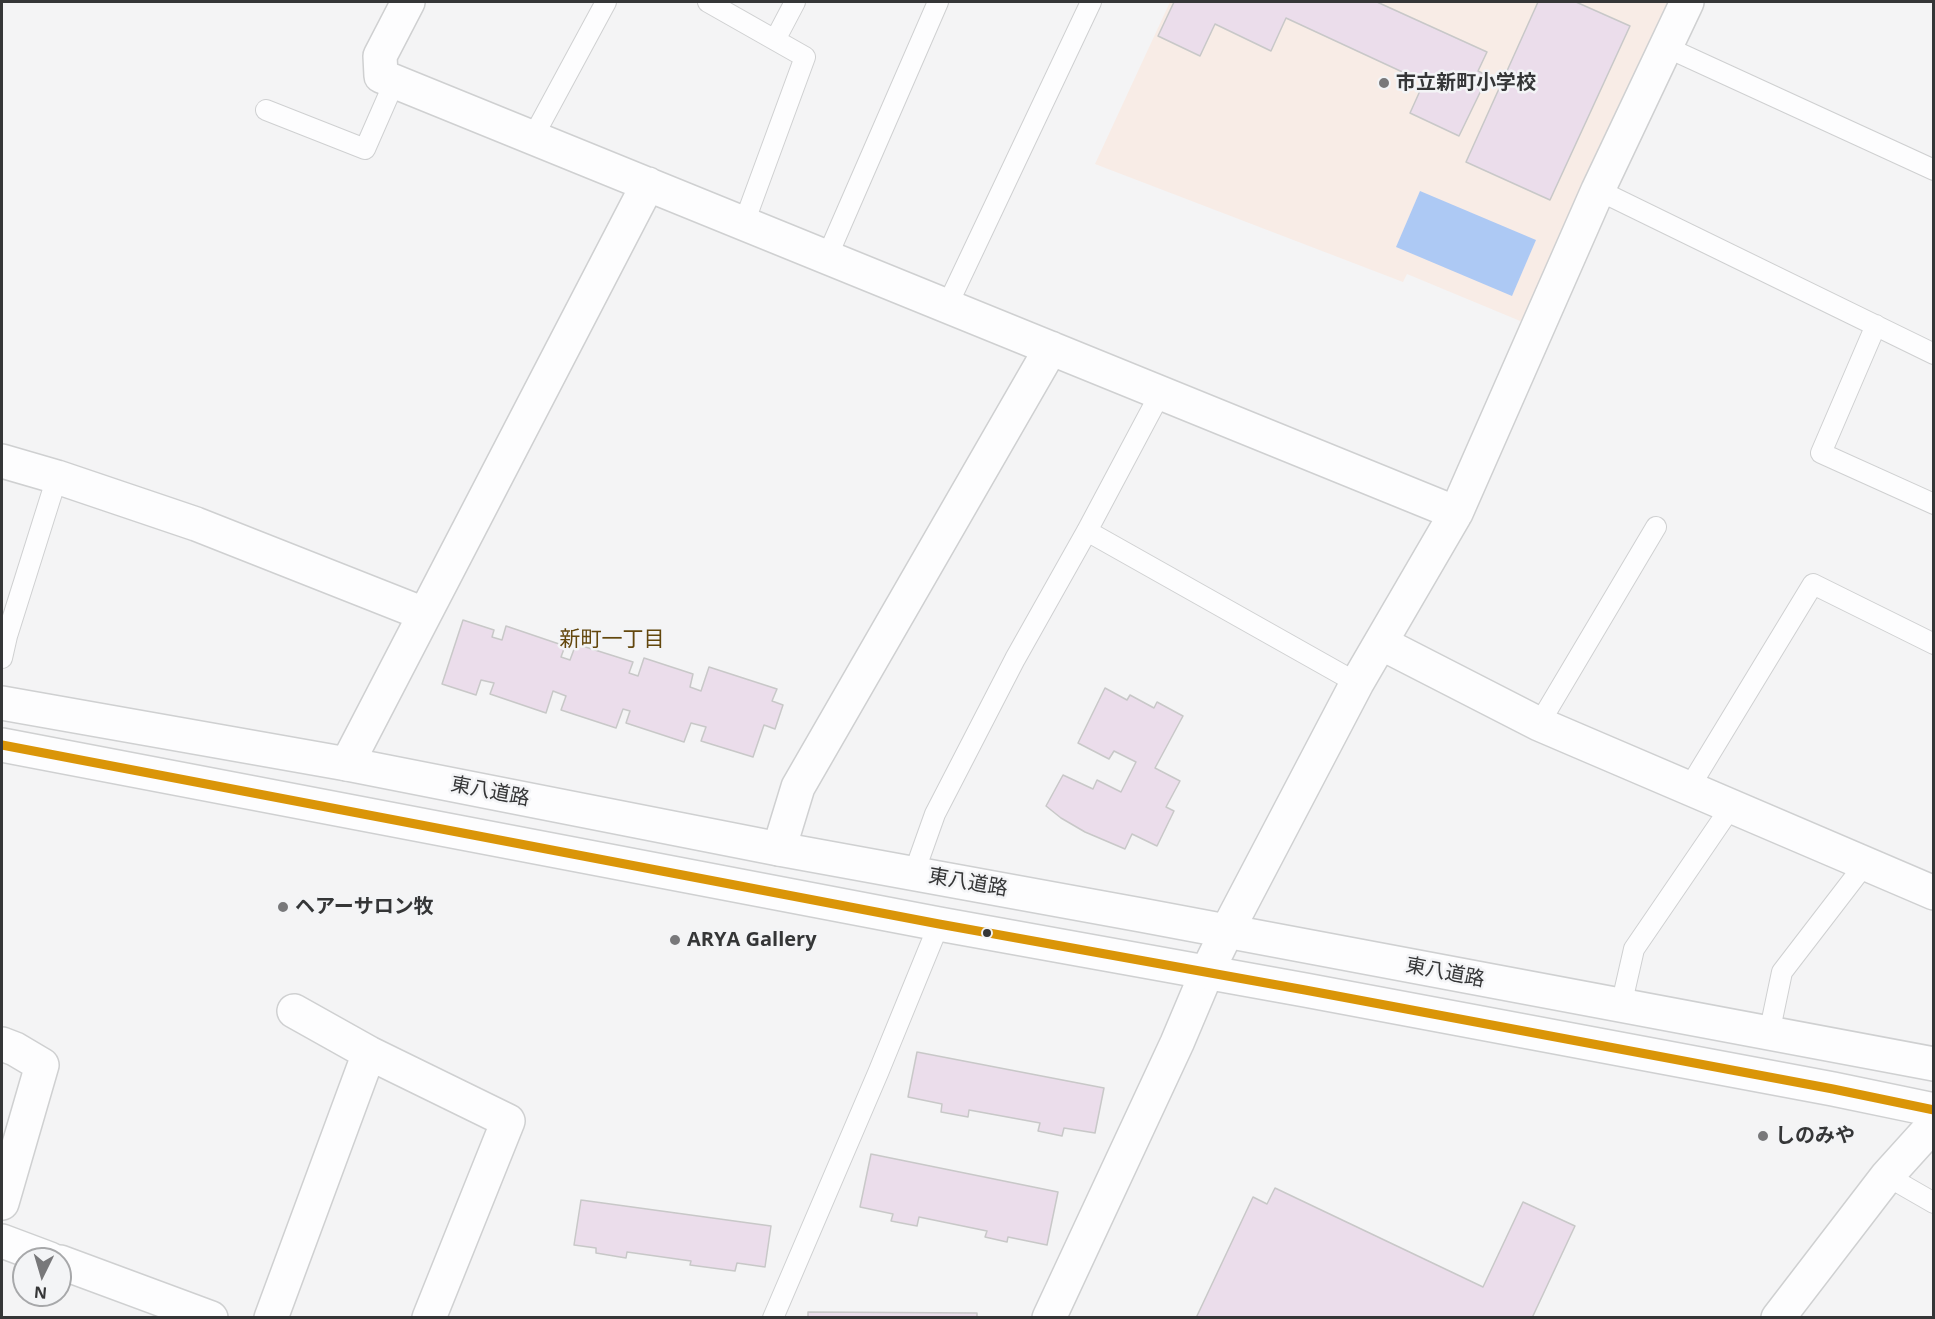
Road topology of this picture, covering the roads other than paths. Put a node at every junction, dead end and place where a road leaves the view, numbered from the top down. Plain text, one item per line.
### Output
1 (408, 2) edge
2 (606, 2) edge
3 (708, 2) edge
4 (795, 2) edge
5 (938, 2) edge
6 (1091, 2) edge
7 (1687, 2) edge
8 (776, 40) junction
9 (1666, 47) junction
10 (381, 76) junction
11 (266, 110) dead end
12 (533, 137) junction
13 (1934, 170) edge
14 (648, 184) junction
15 (1598, 190) junction
16 (744, 223) junction
17 (827, 257) junction
18 (947, 306) junction
19 (1876, 325) junction
20 (1051, 348) junction
21 (1934, 354) edge
22 (1161, 392) junction
23 (2, 461) edge
24 (57, 477) junction
25 (1934, 504) edge
26 (1456, 513) junction
27 (1656, 527) dead end
28 (1087, 531) junction
29 (424, 614) junction
30 (1382, 643) junction
31 (1934, 644) edge
32 (2, 658) edge
33 (1357, 683) junction
34 (2, 703) edge
35 (1539, 724) junction
36 (2, 745) edge
37 (347, 764) junction
38 (1689, 788) junction
39 (1731, 807) junction
40 (779, 849) junction
41 (1865, 864) junction
42 (914, 873) junction
43 (1934, 893) edge
44 (939, 924) junction
45 (1227, 931) junction
46 (1207, 972) junction
47 (1621, 1006) junction
48 (294, 1011) dead end
49 (1769, 1034) junction
50 (2, 1044) edge
51 (369, 1053) junction
52 (1934, 1064) edge
53 (1934, 1110) edge
54 (1934, 1124) edge
55 (1887, 1176) junction
56 (2, 1203) edge
57 (1934, 1203) edge
58 (2, 1241) edge
59 (18, 1247) edge
60 (72, 1267) edge
61 (211, 1317) edge
62 (271, 1317) edge
63 (429, 1317) edge
64 (774, 1317) edge
65 (1049, 1317) edge
66 (1778, 1317) edge

1 - 10 street
2 - 12 lane
3 - 8 lane
4 - 8 lane
5 - 17 lane
6 - 18 lane
7 - 9 street
8 - 16 lane
9 - 13 lane
9 - 15 street
10 - 11 lane
10 - 12 street
12 - 14 street
14 - 16 street
14 - 29 street
15 - 19 lane
15 - 26 street
16 - 17 street
17 - 18 street
18 - 20 street
19 - 21 lane
19 - 25 lane
20 - 22 street
20 - 40 street
22 - 26 street
22 - 28 lane
23 - 24 street
24 - 29 street
24 - 32 lane
26 - 30 street
27 - 35 lane
28 - 33 lane
28 - 42 lane
29 - 37 street
30 - 33 street
30 - 35 street
31 - 38 lane
33 - 45 street
34 - 37 street, 東八道路
35 - 38 street
36 - 44 street
37 - 40 street, 東八道路
38 - 39 street
39 - 41 street
39 - 47 lane
40 - 42 street, 東八道路
41 - 43 street
41 - 49 lane
42 - 45 street, 東八道路
44 - 46 street
44 - 64 lane
45 - 46 street
45 - 47 street, 東八道路
46 - 53 street
46 - 65 street
47 - 49 street, 東八道路
48 - 51 street
49 - 52 street, 東八道路
50 - 56 street
51 - 62 street
51 - 63 street
54 - 55 street
55 - 57 lane
55 - 66 street
58 - 59 street
60 - 61 street

